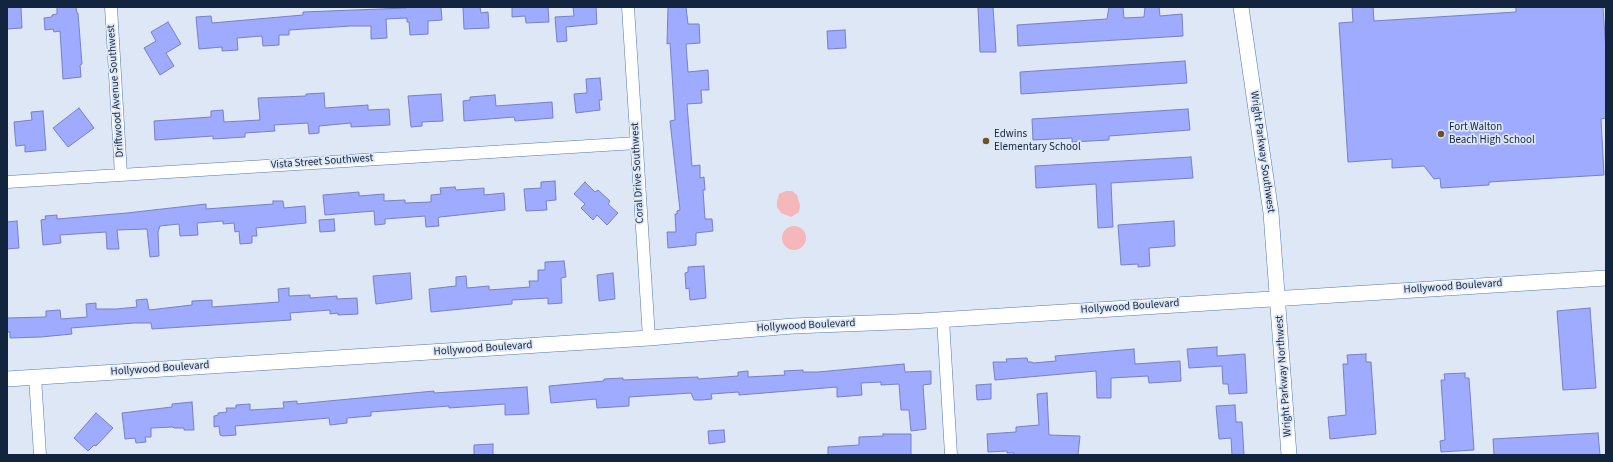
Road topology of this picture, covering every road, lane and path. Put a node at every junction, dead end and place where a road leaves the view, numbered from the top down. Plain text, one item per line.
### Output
1 (111, 7) edge
2 (628, 7) edge
3 (1241, 7) edge
4 (637, 143) junction
5 (122, 175) junction
6 (7, 182) edge
7 (1606, 278) edge
8 (1278, 298) junction
9 (943, 320) junction
10 (648, 338) junction
11 (35, 377) junction
12 (7, 379) edge
13 (40, 455) edge
14 (951, 455) edge
15 (1289, 455) edge

1 - 5 street, Driftwood Avenue Southwest
2 - 4 street, Coral Drive Southwest
3 - 8 street, Wright Parkway Southwest
4 - 5 street, Vista Street Southwest
4 - 10 street, Coral Drive Southwest
5 - 6 street, Vista Street Southwest
7 - 8 street, Hollywood Boulevard
8 - 9 street, Hollywood Boulevard
8 - 15 street, Wright Parkway Northwest
9 - 10 street, Hollywood Boulevard
9 - 14 street
10 - 11 street, Hollywood Boulevard
11 - 12 street, Hollywood Boulevard
11 - 13 street

